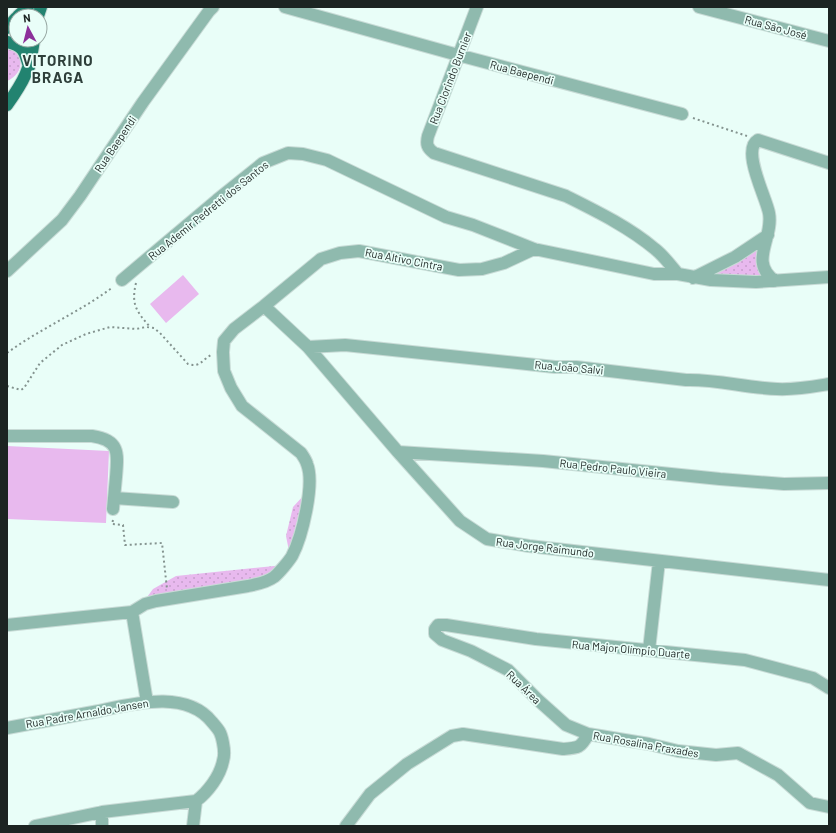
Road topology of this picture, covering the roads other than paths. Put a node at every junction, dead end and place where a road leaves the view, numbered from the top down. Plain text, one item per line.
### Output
1 (213, 7) edge
2 (285, 7) edge
3 (477, 7) edge
4 (699, 7) edge
5 (829, 41) edge
6 (7, 42) edge
7 (33, 48) edge
8 (458, 55) junction
9 (29, 68) junction
10 (21, 85) junction
11 (7, 89) edge
12 (7, 105) edge
13 (682, 114) road end
14 (829, 163) edge
15 (768, 235) junction
16 (534, 249) junction
17 (7, 272) edge
18 (678, 274) junction
19 (829, 277) edge
20 (693, 278) junction
21 (122, 280) road end
22 (775, 281) junction
23 (264, 306) junction
24 (308, 347) junction
25 (829, 384) edge
26 (7, 436) edge
27 (398, 452) junction
28 (829, 483) edge
29 (173, 502) dead end
30 (659, 561) junction
31 (829, 580) edge
32 (132, 612) junction
33 (7, 625) edge
34 (435, 634) joint
35 (649, 650) junction
36 (829, 688) edge
37 (147, 702) junction
38 (7, 728) edge
39 (588, 734) junction
40 (196, 801) junction
41 (829, 807) edge
42 (102, 812) junction
43 (35, 826) edge
44 (102, 826) edge
45 (194, 826) edge
46 (346, 826) edge

1 - 17 street, Rua Baependi
2 - 8 street, Rua Baependi
3 - 8 street, Rua Clorindo Burnier
4 - 5 street, Rua São José
6 - 9 main road
7 - 9 main road
8 - 13 street, Rua Baependi
8 - 18 street, Rua Clorindo Burnier
9 - 10 main road
10 - 11 main road
10 - 12 main road
14 - 15 street
15 - 20 street
15 - 22 street
16 - 18 street, Rua Ademir Pedretti dos Santos
16 - 21 street, Rua Ademir Pedretti dos Santos
16 - 23 street, Rua Altivo Cintra
18 - 20 street, Rua Ademir Pedretti dos Santos
19 - 22 street, Rua Ademir Pedretti dos Santos
20 - 22 street, Rua Ademir Pedretti dos Santos
23 - 24 street, Rua Jorge Raimundo
23 - 32 street, Rua Altivo Cintra
24 - 25 street, Rua João Salvi
24 - 27 street, Rua Jorge Raimundo
26 - 29 street
27 - 28 street, Rua Pedro Paulo Vieira
27 - 30 street, Rua Jorge Raimundo
30 - 31 street, Rua Jorge Raimundo
30 - 35 street
32 - 33 street
32 - 37 street
34 - 35 street, Rua Major Olímpio Duarte
34 - 39 street, Rua Área
35 - 36 street, Rua Major Olímpio Duarte
37 - 38 street, Rua Padre Arnaldo Jansen
37 - 40 street, Rua Padre Arnaldo Jansen
39 - 41 street, Rua Rosalina Praxades
39 - 46 street, Rua Rosalina Praxades
40 - 42 street
40 - 45 street
42 - 43 street
42 - 44 street

